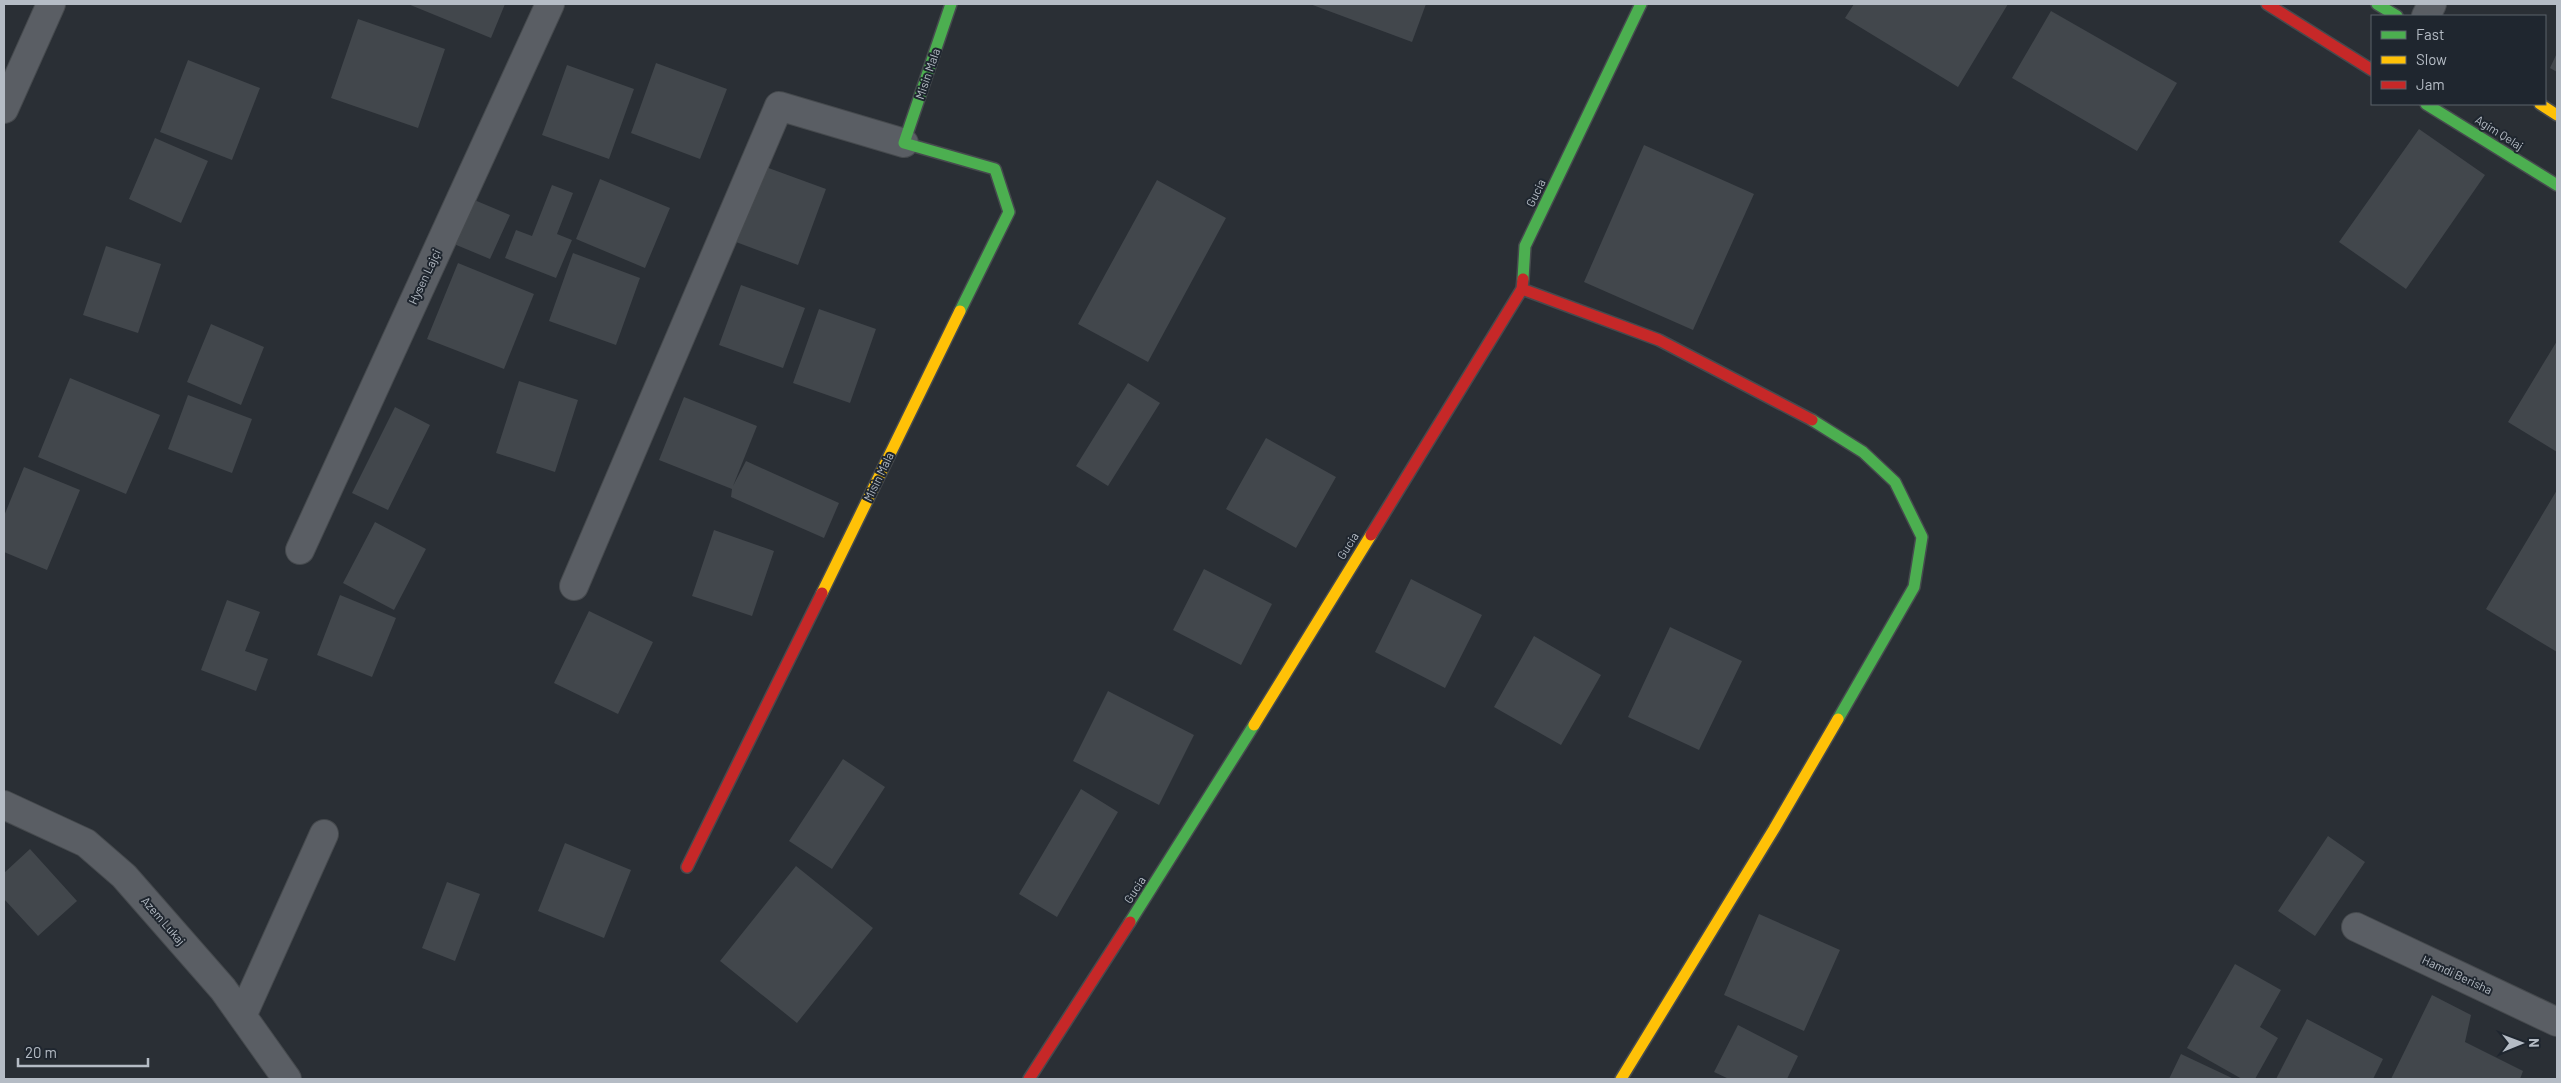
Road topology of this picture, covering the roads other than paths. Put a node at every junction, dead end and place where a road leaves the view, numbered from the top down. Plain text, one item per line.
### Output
1 (51, 4) edge
2 (550, 4) edge
3 (951, 4) edge
4 (1641, 4) edge
5 (2267, 4) edge
6 (2377, 4) edge
7 (2395, 15) edge
8 (2371, 69) edge
9 (2428, 105) edge
10 (2542, 105) edge
11 (4, 109) edge
12 (2557, 114) edge
13 (904, 143) junction
14 (2557, 185) edge
15 (1522, 288) junction
16 (300, 550) dead end
17 (574, 586) dead end
18 (4, 805) edge
19 (324, 834) dead end
20 (688, 867) dead end
21 (2356, 927) dead end
22 (243, 1014) junction
23 (2557, 1022) edge
24 (287, 1079) edge
25 (1029, 1079) edge
26 (1621, 1079) edge

1 - 11 street
2 - 16 street, Hysen Lajçi
3 - 13 street, Misin Mala
4 - 15 street, Gucia
5 - 8 street
6 - 7 street
9 - 14 street, Agim Qelaj
10 - 12 street
13 - 17 street, Misin Mala
13 - 20 street, Misin Mala
15 - 25 street, Gucia
15 - 26 street
18 - 22 street, Azem Lukaj
19 - 22 street
21 - 23 street, Hamdi Berisha
22 - 24 street, Azem Lukaj

